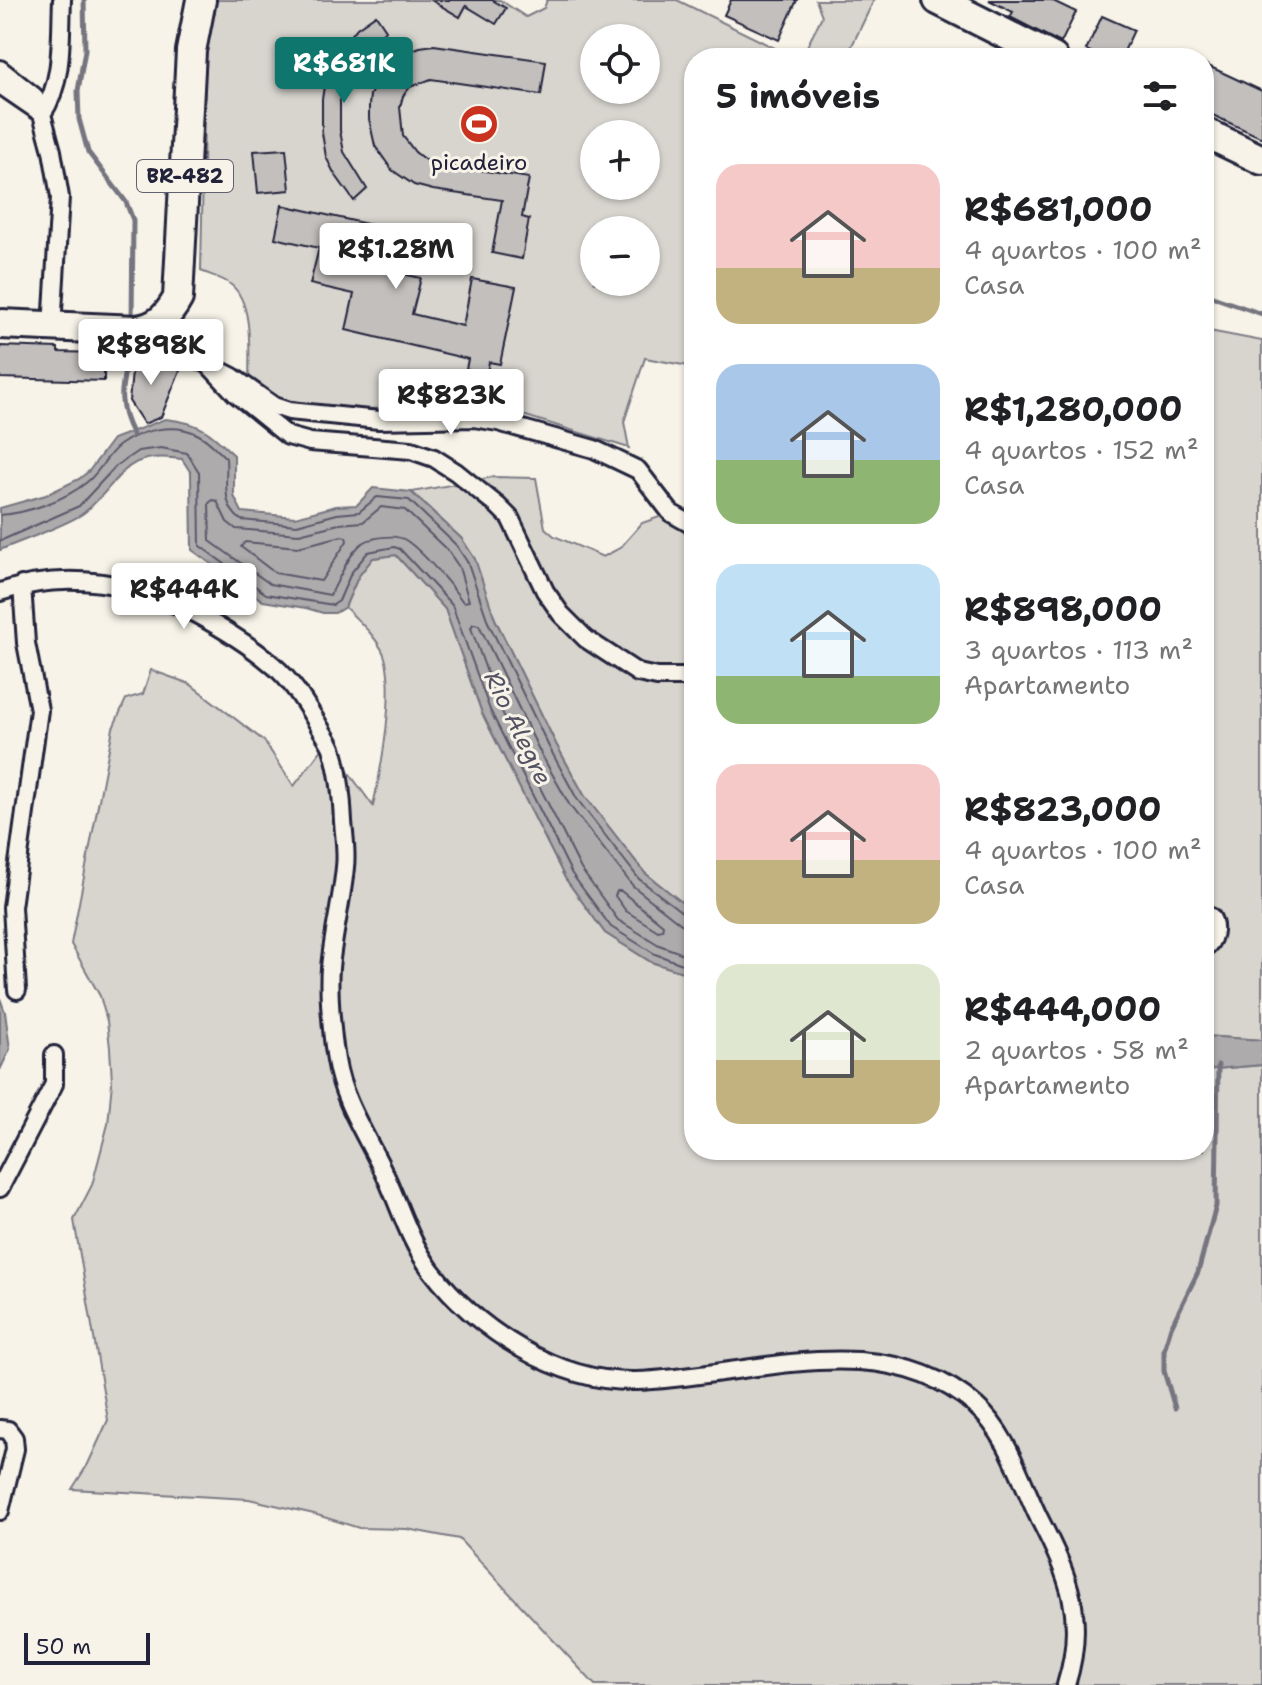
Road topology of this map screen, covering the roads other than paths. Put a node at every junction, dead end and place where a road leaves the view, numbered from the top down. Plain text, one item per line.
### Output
1 (62, 0) edge
2 (201, 0) edge
3 (938, 0) edge
4 (1033, 48) edge
5 (0, 69) edge
6 (0, 85) edge
7 (42, 114) junction
8 (1214, 137) edge
9 (1262, 160) edge
10 (0, 324) edge
11 (52, 327) junction
12 (135, 330) junction
13 (206, 362) junction
14 (684, 520) edge
15 (22, 585) junction
16 (0, 592) edge
17 (684, 677) edge
18 (17, 990) dead end
19 (54, 1055) dead end
20 (0, 1188) edge
21 (0, 1429) edge
22 (0, 1511) edge
23 (1066, 1685) edge

1 - 7 street
2 - 12 highway, BR-482
3 - 4 highway
5 - 7 street
6 - 7 street
7 - 11 street
8 - 9 highway
10 - 11 highway
11 - 12 highway
12 - 13 street
13 - 14 street
13 - 17 street
15 - 16 street
15 - 18 street
15 - 23 street
19 - 20 street
21 - 22 street

